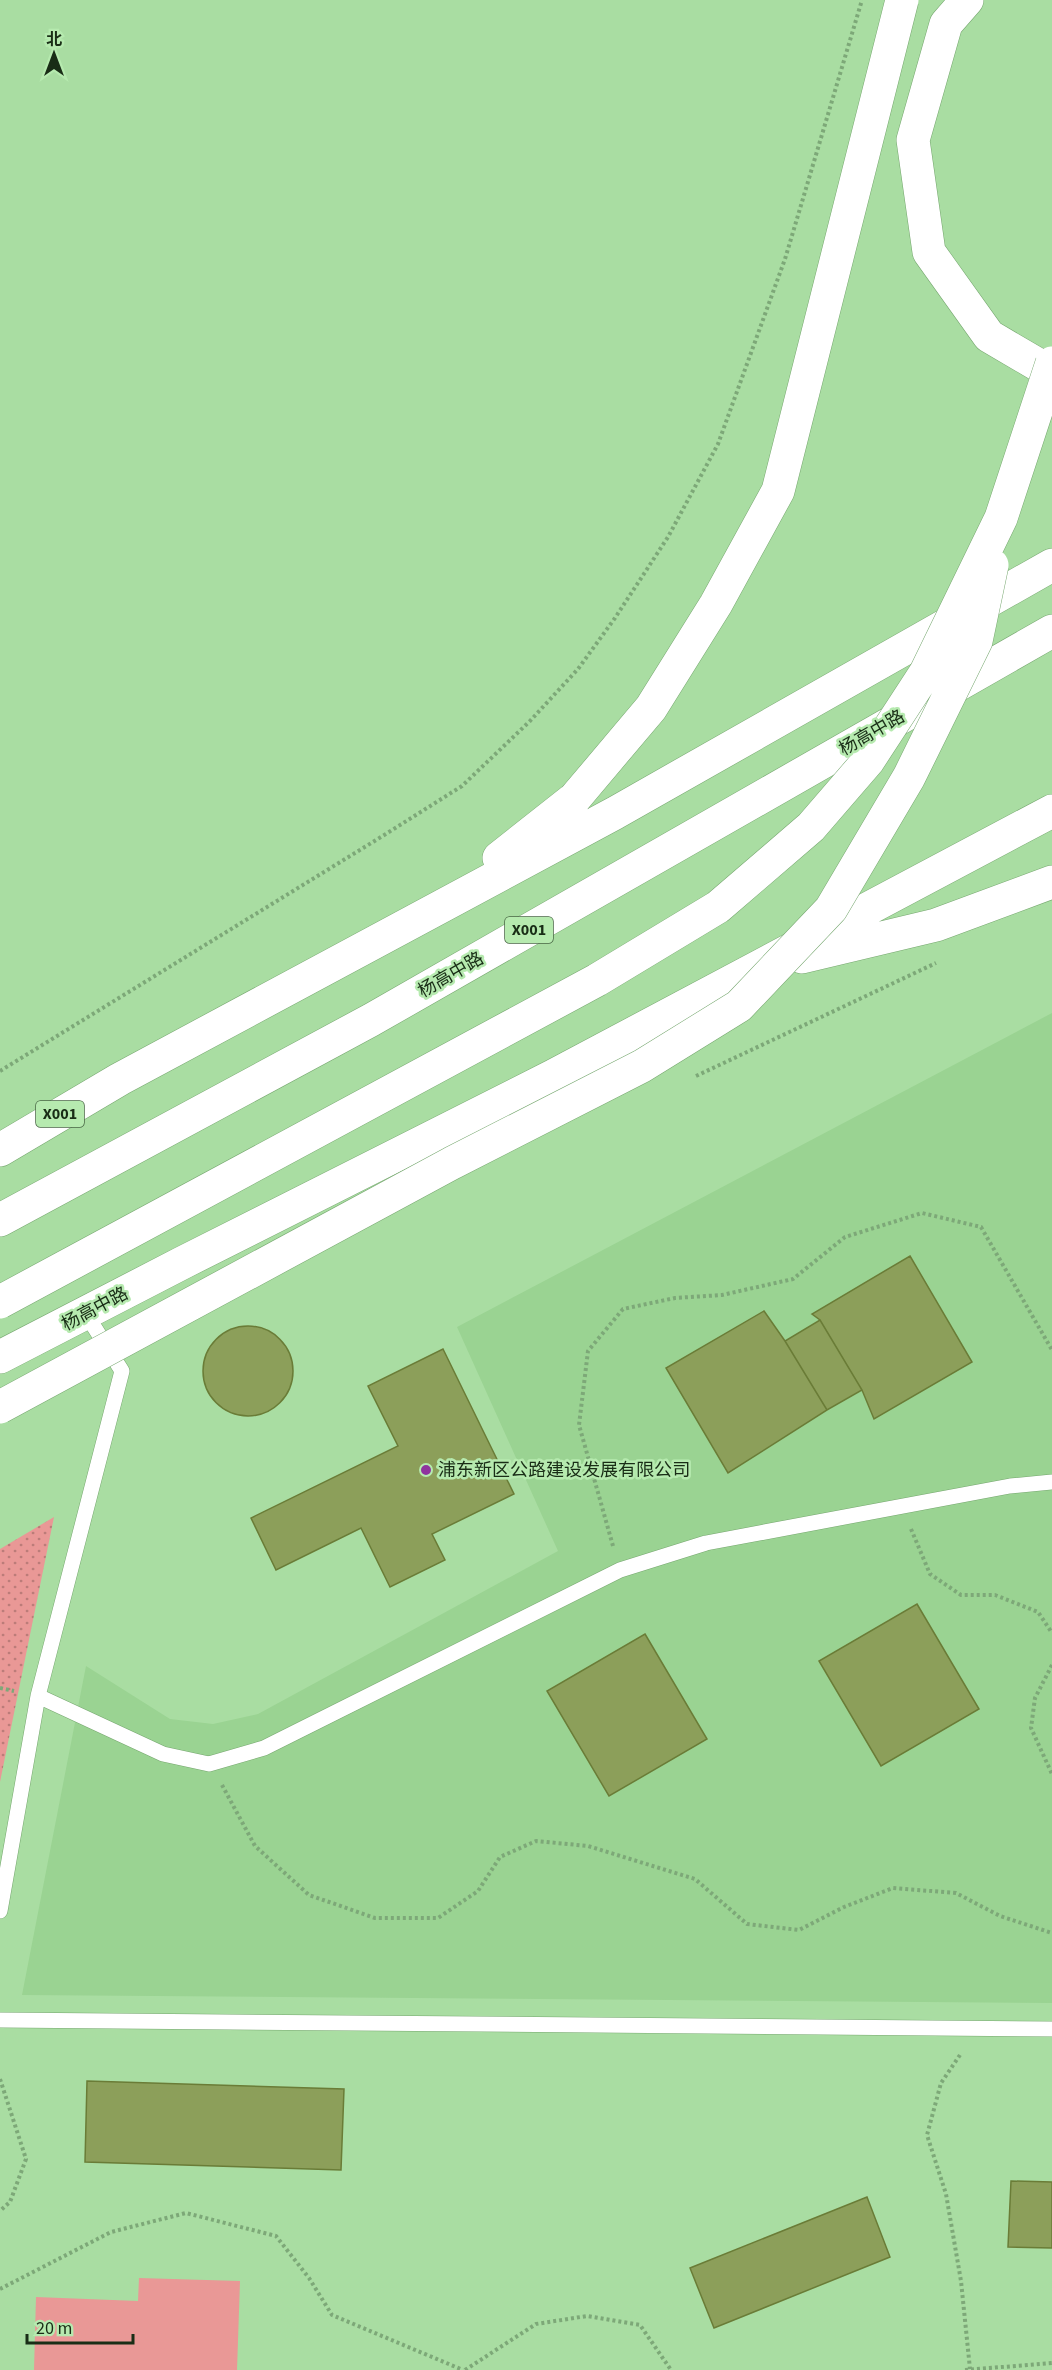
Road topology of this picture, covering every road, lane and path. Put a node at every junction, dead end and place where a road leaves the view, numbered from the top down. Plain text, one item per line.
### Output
1 (862, 0) edge
2 (902, 0) edge
3 (966, 0) edge
4 (1052, 363) edge
5 (1052, 373) edge
6 (1002, 518) junction
7 (1052, 565) edge
8 (1052, 631) edge
9 (1052, 811) edge
10 (1052, 882) edge
11 (425, 915) junction
12 (754, 969) junction
13 (0, 1071) edge
14 (0, 1150) edge
15 (0, 1220) edge
16 (0, 1302) edge
17 (86, 1314) junction
18 (1052, 1350) edge
19 (0, 1357) edge
20 (0, 1407) edge
21 (1052, 1482) edge
22 (902, 1506) junction
23 (620, 1570) junction
24 (1052, 1633) edge
25 (1052, 1665) edge
26 (38, 1696) junction
27 (210, 1764) junction
28 (1052, 1774) edge
29 (0, 1911) edge
30 (1052, 1934) edge
31 (0, 2020) edge
32 (978, 2028) junction
33 (1052, 2029) edge
34 (0, 2079) edge
35 (0, 2211) edge
36 (0, 2289) edge
37 (1052, 2363) edge
38 (970, 2369) edge
39 (464, 2370) edge
40 (671, 2370) edge
41 (965, 2370) edge

1 - 13 path
2 - 11 main road, bridge
3 - 5 main road
4 - 6 main road, bridge
6 - 16 main road, bridge
6 - 20 main road, bridge
7 - 11 main road, X001
8 - 15 main road, 杨高中路 / X001
9 - 12 main road, 杨高中路
10 - 12 main road
11 - 14 main road, X001
12 - 17 main road, 杨高中路
17 - 19 main road, 杨高中路
17 - 26 lane
18 - 23 path
21 - 22 lane
22 - 23 lane
22 - 24 path
23 - 27 lane
25 - 28 path
26 - 27 lane
26 - 29 lane
27 - 30 path
31 - 32 lane
32 - 33 lane
32 - 38 path
34 - 35 path
36 - 39 path
37 - 38 path
38 - 41 path
39 - 40 path

